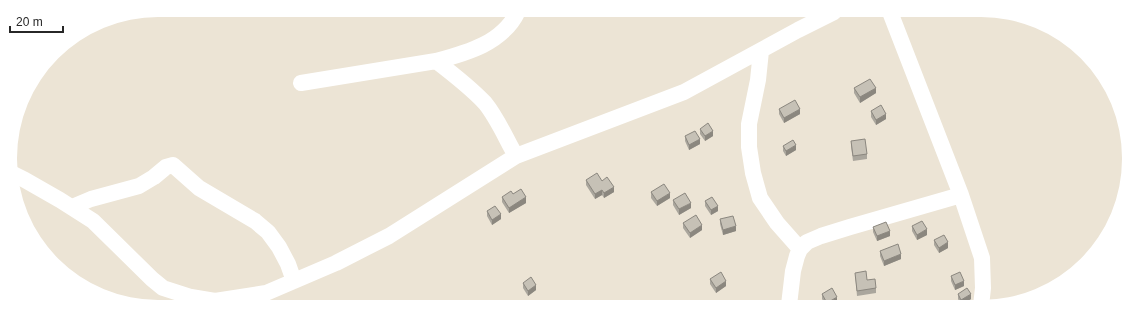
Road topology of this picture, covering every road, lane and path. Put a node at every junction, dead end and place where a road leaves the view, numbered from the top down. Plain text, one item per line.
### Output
1 (514, 17) edge
2 (810, 17) edge
3 (824, 17) edge
4 (892, 17) edge
5 (798, 30) junction
6 (760, 51) junction
7 (436, 61) junction
8 (301, 83) dead end
9 (516, 156) junction
10 (19, 182) edge
11 (961, 195) junction
12 (72, 207) junction
13 (800, 248) junction
14 (294, 281) junction
15 (266, 293) junction
16 (209, 300) edge
17 (221, 300) edge
18 (251, 300) edge
19 (790, 300) edge
20 (982, 300) edge

1 - 7 street
2 - 5 street
3 - 5 street
4 - 11 street
5 - 6 street
6 - 9 street
6 - 13 street
7 - 8 street
7 - 9 street
9 - 14 street
10 - 12 street
11 - 13 street
11 - 20 street
12 - 14 street
12 - 16 street
13 - 19 street
14 - 15 street
15 - 17 street
15 - 18 street

